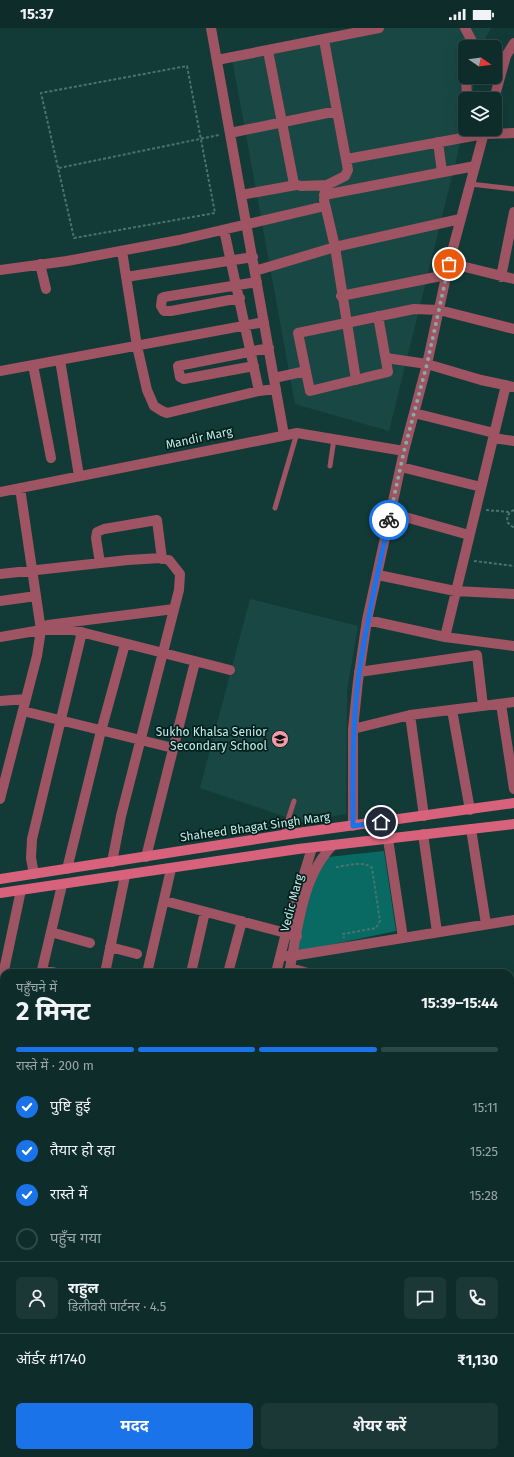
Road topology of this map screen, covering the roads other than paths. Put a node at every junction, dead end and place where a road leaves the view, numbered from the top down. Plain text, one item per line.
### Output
1 (211, 28) edge
2 (379, 28) edge
3 (324, 40) junction
4 (465, 40) edge
5 (471, 40) edge
6 (514, 42) edge
7 (268, 51) junction
8 (502, 56) edge
9 (506, 56) junction
10 (217, 60) junction
11 (496, 92) edge
12 (336, 111) junction
13 (282, 122) junction
14 (230, 133) junction
15 (502, 133) edge
16 (514, 133) edge
17 (458, 136) edge
18 (483, 136) edge
19 (438, 142) junction
20 (347, 159) junction
21 (475, 166) junction
22 (442, 172) junction
23 (470, 184) junction
24 (296, 185) junction
25 (327, 185) junction
26 (514, 189) edge
27 (242, 195) junction
28 (324, 195) junction
29 (325, 206) junction
30 (514, 212) edge
31 (460, 219) junction
32 (247, 224) junction
33 (224, 230) junction
34 (335, 247) junction
35 (122, 251) junction
36 (253, 257) junction
37 (232, 261) junction
38 (40, 264) junction
39 (449, 264) junction
40 (0, 270) edge
41 (255, 271) junction
42 (446, 275) junction
43 (501, 276) junction
44 (126, 277) junction
45 (514, 279) edge
46 (257, 282) junction
47 (237, 284) junction
48 (46, 289) dead end
49 (341, 296) junction
50 (240, 298) junction
51 (439, 310) junction
52 (378, 316) junction
53 (264, 322) junction
54 (347, 323) junction
55 (245, 326) junction
56 (514, 329) edge
57 (137, 346) junction
58 (269, 348) junction
59 (251, 351) junction
60 (386, 358) junction
61 (60, 360) junction
62 (427, 364) junction
63 (33, 365) junction
64 (254, 366) junction
65 (0, 370) edge
66 (306, 371) junction
67 (274, 378) junction
68 (356, 380) junction
69 (510, 386) edge
70 (276, 389) junction
71 (259, 391) junction
72 (414, 413) junction
73 (297, 433) junction
74 (284, 435) junction
75 (494, 436) junction
76 (334, 439) junction
77 (514, 441) edge
78 (404, 451) junction
79 (51, 458) dead end
80 (330, 466) dead end
81 (401, 467) junction
82 (79, 476) junction
83 (481, 487) junction
84 (20, 488) junction
85 (0, 492) edge
86 (275, 508) dead end
87 (391, 513) junction
88 (469, 535) junction
89 (162, 559) junction
90 (100, 563) junction
91 (32, 570) junction
92 (0, 574) edge
93 (378, 575) junction
94 (455, 591) junction
95 (514, 594) edge
96 (36, 596) junction
97 (0, 601) edge
98 (174, 609) junction
99 (367, 620) junction
100 (41, 630) junction
101 (82, 632) junction
102 (445, 636) junction
103 (0, 637) edge
104 (125, 644) junction
105 (514, 646) edge
106 (163, 654) junction
107 (195, 662) junction
108 (230, 670) dead end
109 (359, 672) junction
110 (26, 699) junction
111 (0, 701) edge
112 (514, 702) edge
113 (501, 704) junction
114 (483, 706) junction
115 (452, 710) junction
116 (23, 711) junction
117 (410, 715) junction
118 (60, 721) junction
119 (353, 729) junction
120 (101, 731) junction
121 (140, 740) junction
122 (173, 748) junction
123 (514, 789) edge
124 (0, 799) edge
125 (294, 801) dead end
126 (514, 803) edge
127 (470, 810) junction
128 (424, 816) junction
129 (514, 824) edge
130 (353, 826) junction
131 (471, 829) junction
132 (423, 834) junction
133 (283, 836) junction
134 (388, 838) junction
135 (333, 845) junction
136 (312, 848) junction
137 (146, 857) junction
138 (112, 862) junction
139 (67, 869) junction
140 (171, 869) junction
141 (34, 874) junction
142 (125, 876) junction
143 (0, 879) edge
144 (62, 885) junction
145 (21, 890) junction
146 (0, 893) edge
147 (165, 901) junction
148 (206, 912) junction
149 (514, 920) edge
150 (242, 921) junction
151 (486, 924) junction
152 (51, 932) junction
153 (437, 932) junction
154 (286, 933) junction
155 (297, 936) junction
156 (403, 938) junction
157 (90, 943) dead end
158 (110, 947) junction
159 (137, 954) dead end
160 (281, 956) junction
161 (292, 956) junction
162 (4, 969) edge
163 (42, 969) edge
164 (106, 969) edge
165 (148, 969) edge
166 (192, 969) edge
167 (229, 969) edge
168 (277, 969) edge
169 (289, 969) edge

1 - 10 street
2 - 3 street
3 - 7 street
3 - 12 street
4 - 5 street
6 - 9 street
7 - 10 street
7 - 13 street
8 - 9 street
9 - 11 street
10 - 14 street
12 - 13 street
12 - 20 street
13 - 14 street
13 - 24 street
14 - 27 street
15 - 16 street
17 - 19 street
18 - 21 street
19 - 20 street
19 - 22 street
20 - 25 street
21 - 22 street
21 - 23 street
22 - 28 street
23 - 26 lane
23 - 31 street
24 - 25 street
24 - 27 street
25 - 28 street
27 - 32 street
28 - 29 street
29 - 32 street
29 - 34 street
30 - 43 street
31 - 34 street
31 - 39 street
32 - 33 street
32 - 36 street
33 - 35 street
33 - 37 street
34 - 41 street
34 - 49 street
35 - 38 street
35 - 44 street
36 - 37 street
36 - 41 street
37 - 44 street
37 - 47 street
38 - 40 street
38 - 48 street
39 - 42 street
39 - 43 street
41 - 46 street
42 - 49 street
42 - 51 street
43 - 45 street
44 - 57 street
46 - 47 street
46 - 53 street
47 - 50 street
47 - 50 street
49 - 54 street
50 - 55 street
51 - 52 street
51 - 56 street
51 - 62 street
52 - 54 street
52 - 60 street
53 - 55 street
53 - 58 street
54 - 66 street
54 - 68 street
55 - 57 street
55 - 59 street
57 - 61 street
57 - 71 street
58 - 59 street
58 - 67 street
59 - 64 street
59 - 64 street
60 - 62 street
60 - 68 street
61 - 63 street
61 - 82 street
62 - 69 street
62 - 72 street
63 - 65 street
63 - 79 street
64 - 71 street
66 - 67 street
66 - 68 street
67 - 70 street
69 - 75 street
70 - 71 street
70 - 74 street
72 - 75 street
72 - 78 street
73 - 74 street, Mandir Marg
73 - 76 street, Mandir Marg
73 - 86 lane
74 - 82 street, Mandir Marg
75 - 77 street
75 - 83 street
76 - 78 street, Mandir Marg
76 - 80 lane
78 - 81 street
81 - 83 street
81 - 87 street
82 - 84 street, Mandir Marg
83 - 88 street
84 - 85 street, Mandir Marg
84 - 91 street
87 - 88 street
87 - 93 street
88 - 94 street
89 - 90 street
89 - 90 street
89 - 98 street
90 - 91 street
91 - 92 street
91 - 96 street
93 - 94 street
93 - 99 street
94 - 95 street
94 - 102 street
96 - 97 street
96 - 100 street
98 - 100 street
98 - 106 street
99 - 102 street
99 - 109 street
100 - 101 street
100 - 103 street
100 - 110 street
101 - 104 street
101 - 118 street
102 - 105 street
104 - 106 street
104 - 120 street
106 - 107 street
106 - 121 street
107 - 108 street
107 - 122 street
109 - 114 street
109 - 119 street
110 - 111 street
110 - 116 street
112 - 113 street
113 - 114 street
113 - 123 street
114 - 115 street
115 - 117 street
115 - 127 street
116 - 118 street
116 - 124 street
117 - 119 street
117 - 128 street
118 - 120 street
118 - 141 street
119 - 130 street
120 - 121 street
120 - 139 street
121 - 122 street
121 - 138 street
122 - 137 street
125 - 133 lane
126 - 127 main road, Shaheed Bhagat Singh Marg
127 - 128 main road, Shaheed Bhagat Singh Marg
128 - 130 main road, Shaheed Bhagat Singh Marg
129 - 131 main road
130 - 133 main road, Shaheed Bhagat Singh Marg
131 - 132 main road
131 - 151 street
132 - 134 main road
132 - 153 street
133 - 137 main road, Shaheed Bhagat Singh Marg
134 - 135 main road
134 - 156 street
135 - 136 main road
135 - 155 street, Vedic Marg
136 - 140 main road
136 - 154 street, Vedic Marg
137 - 138 main road, Shaheed Bhagat Singh Marg
138 - 139 main road, Shaheed Bhagat Singh Marg
139 - 141 main road, Shaheed Bhagat Singh Marg
140 - 142 main road
140 - 147 street
141 - 143 main road, Shaheed Bhagat Singh Marg
142 - 144 main road
142 - 158 street
144 - 145 main road
144 - 152 street
145 - 146 main road
145 - 162 street
147 - 148 street
147 - 165 street
148 - 150 street
148 - 166 street
149 - 151 street
150 - 154 street
150 - 167 street
151 - 153 street
152 - 157 street
152 - 163 street
153 - 156 street
154 - 155 street
154 - 160 street, Vedic Marg
155 - 161 street, Vedic Marg
156 - 161 street
158 - 159 street
158 - 164 street
160 - 161 street
160 - 168 street, Vedic Marg
161 - 169 street, Vedic Marg

